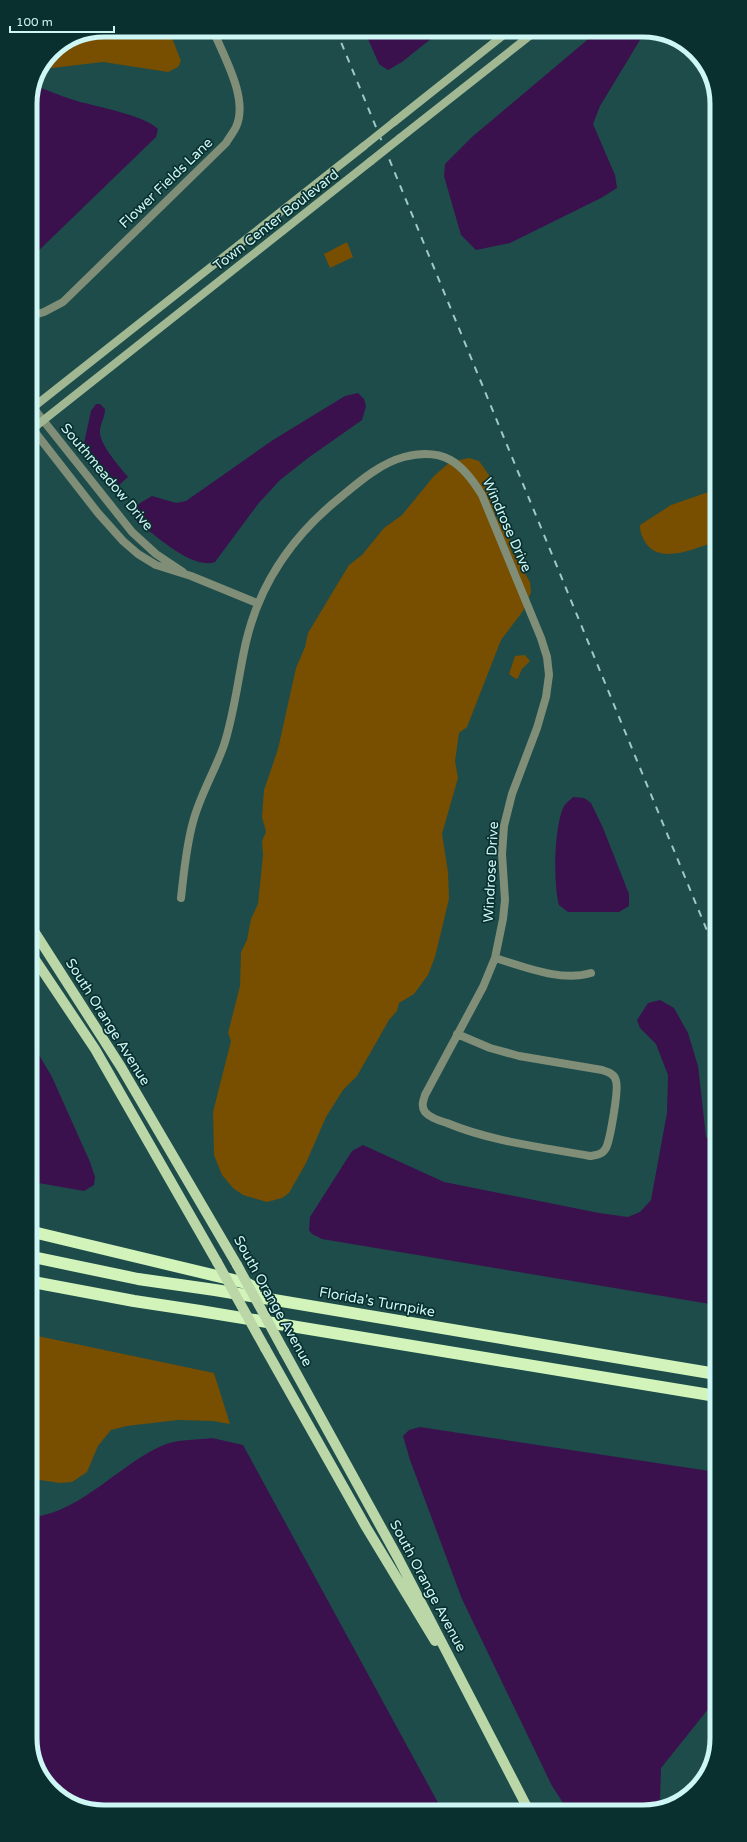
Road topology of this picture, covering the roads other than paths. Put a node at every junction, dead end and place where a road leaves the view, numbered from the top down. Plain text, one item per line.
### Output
1 (216, 37) edge
2 (501, 37) edge
3 (527, 37) edge
4 (37, 314) edge
5 (37, 403) edge
6 (37, 413) edge
7 (43, 420) junction
8 (37, 424) edge
9 (37, 437) edge
10 (110, 505) junction
11 (98, 513) junction
12 (191, 576) junction
13 (257, 603) junction
14 (181, 898) dead end
15 (37, 936) edge
16 (496, 958) junction
17 (37, 962) edge
18 (591, 973) dead end
19 (457, 1034) junction
20 (37, 1233) edge
21 (37, 1258) edge
22 (37, 1283) edge
23 (280, 1301) junction
24 (710, 1373) edge
25 (710, 1395) edge
26 (470, 1699) junction
27 (526, 1805) edge

1 - 4 street, Flower Fields Lane
2 - 5 main road, Town Center Boulevard, bridge
3 - 7 main road, Town Center Boulevard, bridge
6 - 7 street, Southmeadow Drive
7 - 8 main road, Town Center Boulevard
7 - 10 street, Southmeadow Drive
9 - 11 street, Southmeadow Drive
10 - 11 street
10 - 12 street, Southmeadow Drive
11 - 12 street, Southmeadow Drive
12 - 13 street, Southmeadow Drive
13 - 14 street, Windrose Drive
13 - 16 street, Windrose Drive
15 - 26 main road, South Orange Avenue, bridge
16 - 18 street
16 - 19 street, Windrose Drive
17 - 26 main road, South Orange Avenue, bridge
19 - 19 street, Windrose Drive
20 - 23 highway
21 - 23 highway, Florida's Turnpike
22 - 25 highway
23 - 24 highway, Florida's Turnpike
26 - 27 main road, South Orange Avenue

